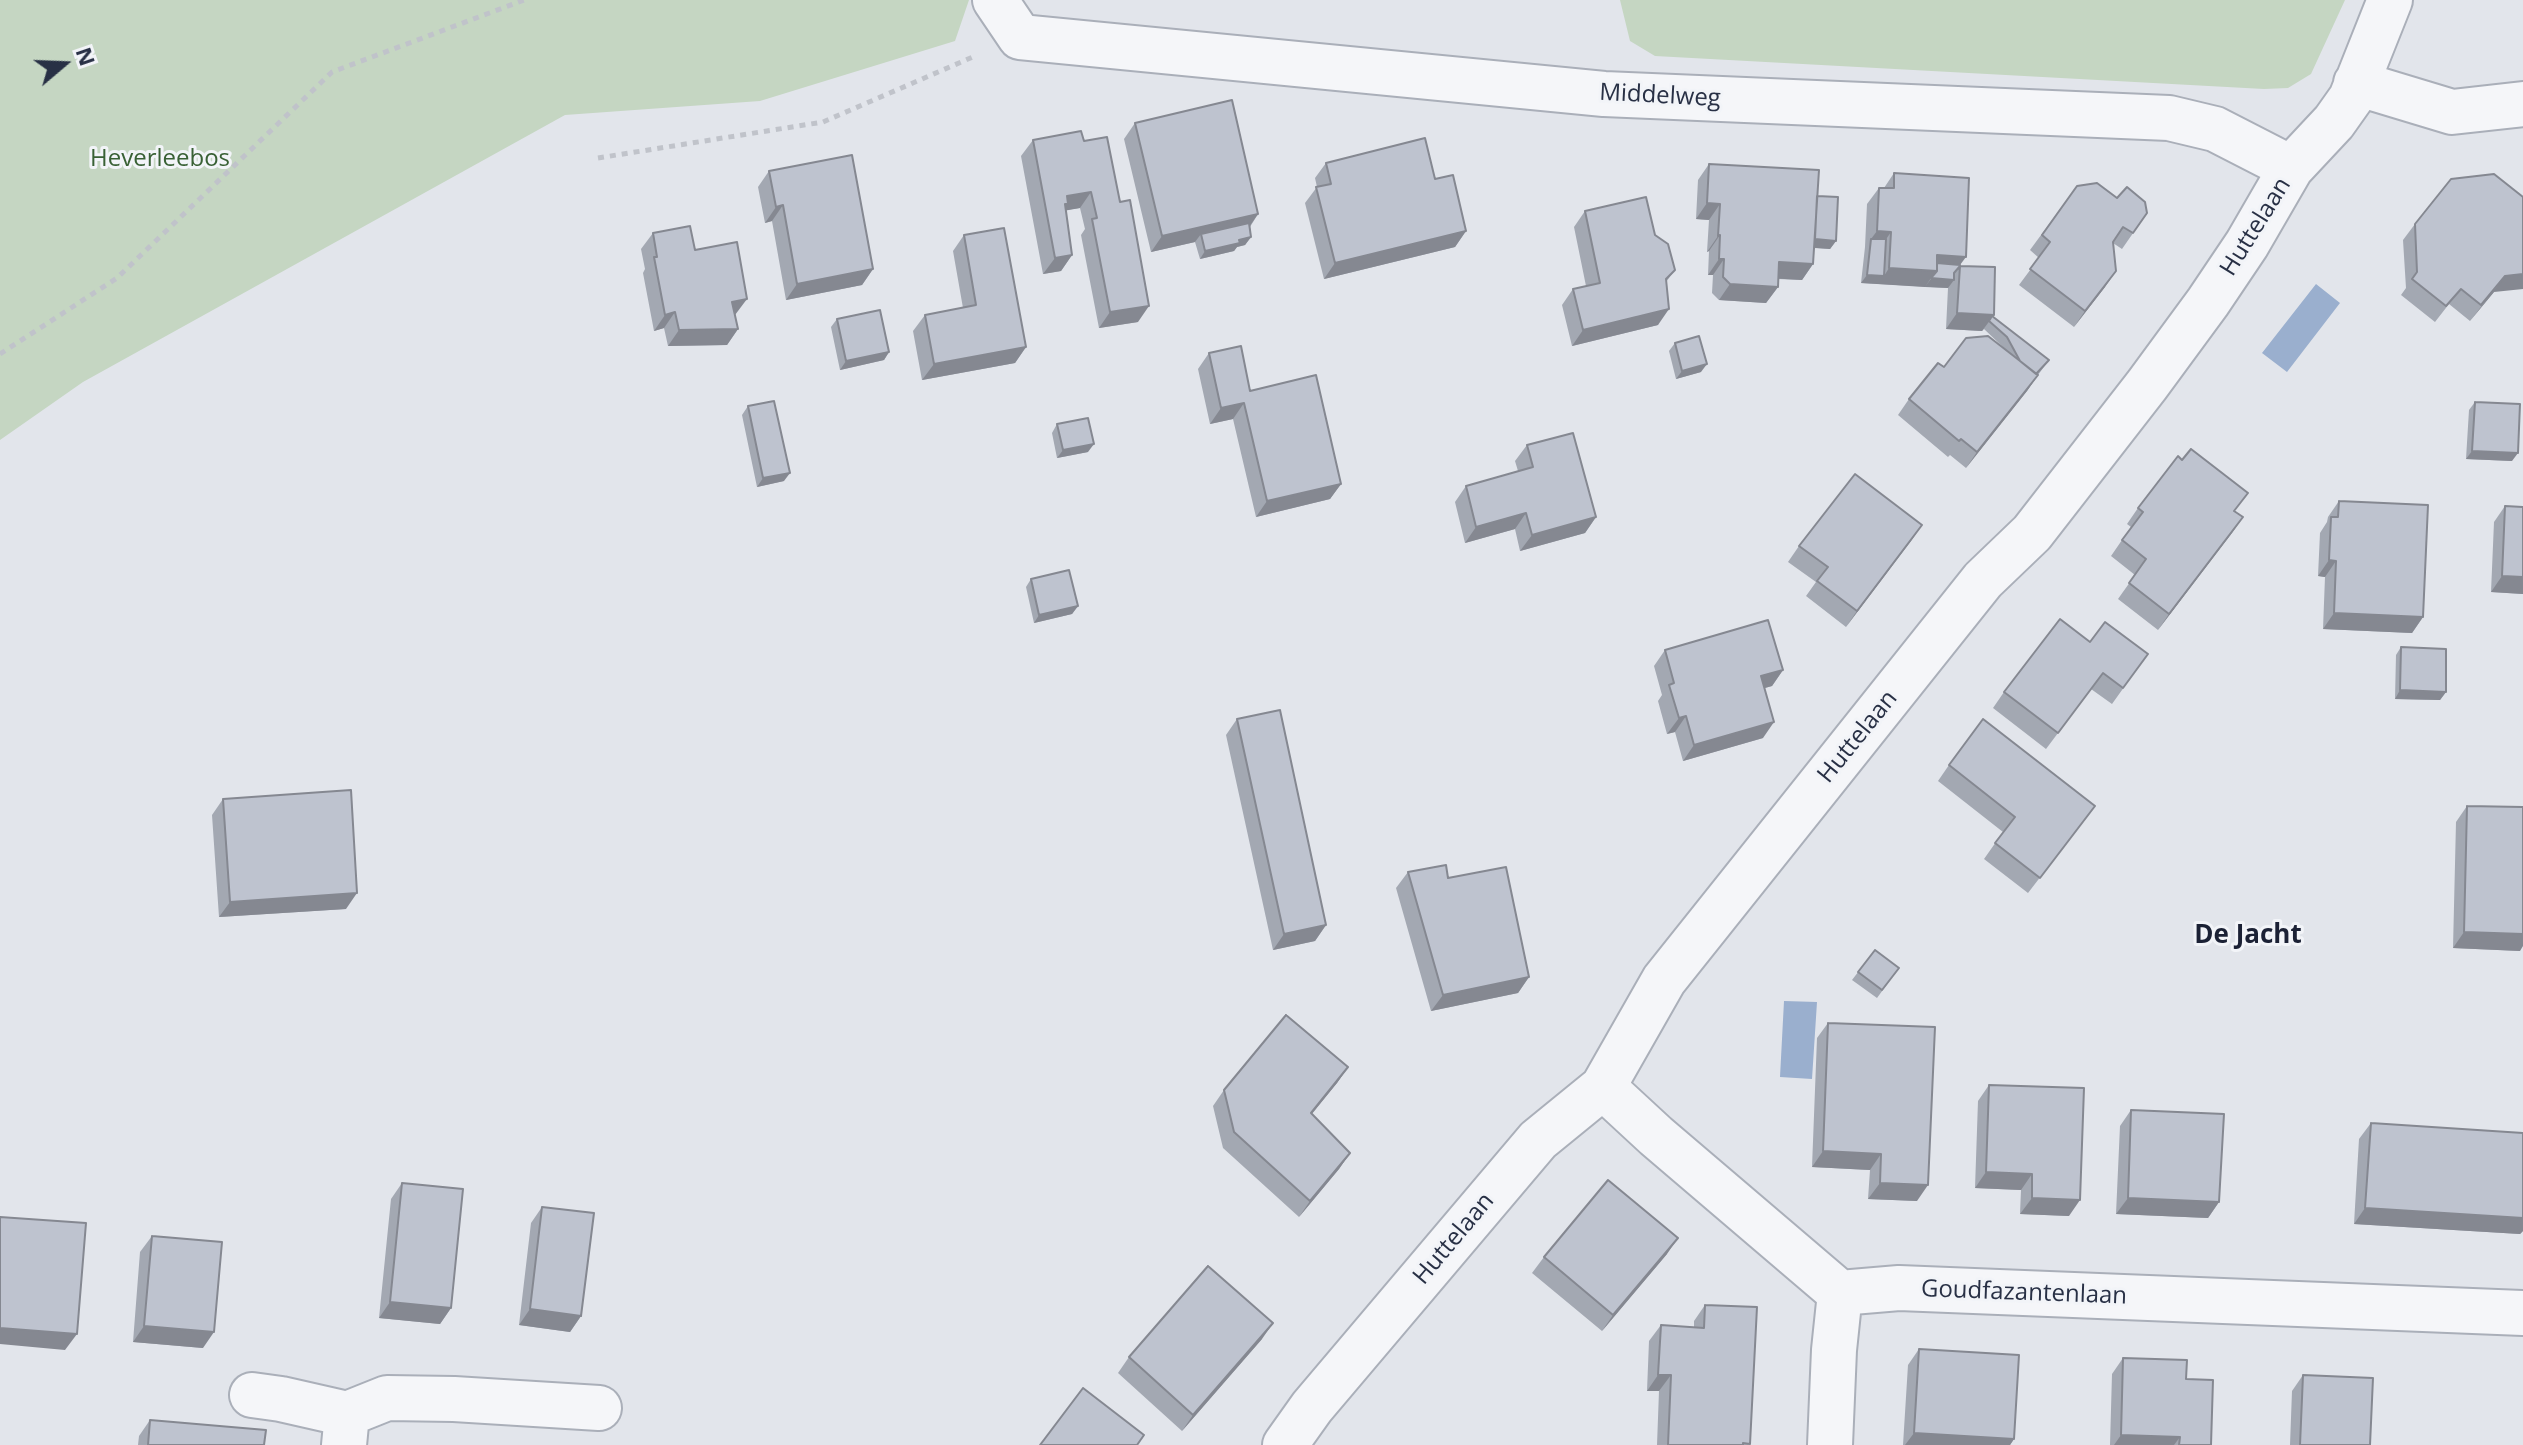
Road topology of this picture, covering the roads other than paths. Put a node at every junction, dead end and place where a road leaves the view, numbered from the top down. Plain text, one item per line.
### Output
1 (995, 0) edge
2 (2390, 0) edge
3 (2356, 83) junction
4 (2523, 104) edge
5 (2291, 168) junction
6 (1603, 1087) junction
7 (1840, 1293) junction
8 (2523, 1313) edge
9 (252, 1395) dead end
10 (599, 1408) dead end
11 (345, 1430) edge
12 (1285, 1445) edge
13 (1830, 1445) edge

1 - 5 street, Middelweg
2 - 3 street, Huttelaan
3 - 4 street
3 - 5 street, Huttelaan
5 - 6 street, Huttelaan
6 - 7 street
6 - 12 street, Huttelaan
7 - 8 street, Goudfazantenlaan
7 - 13 street
9 - 11 street
10 - 11 street

